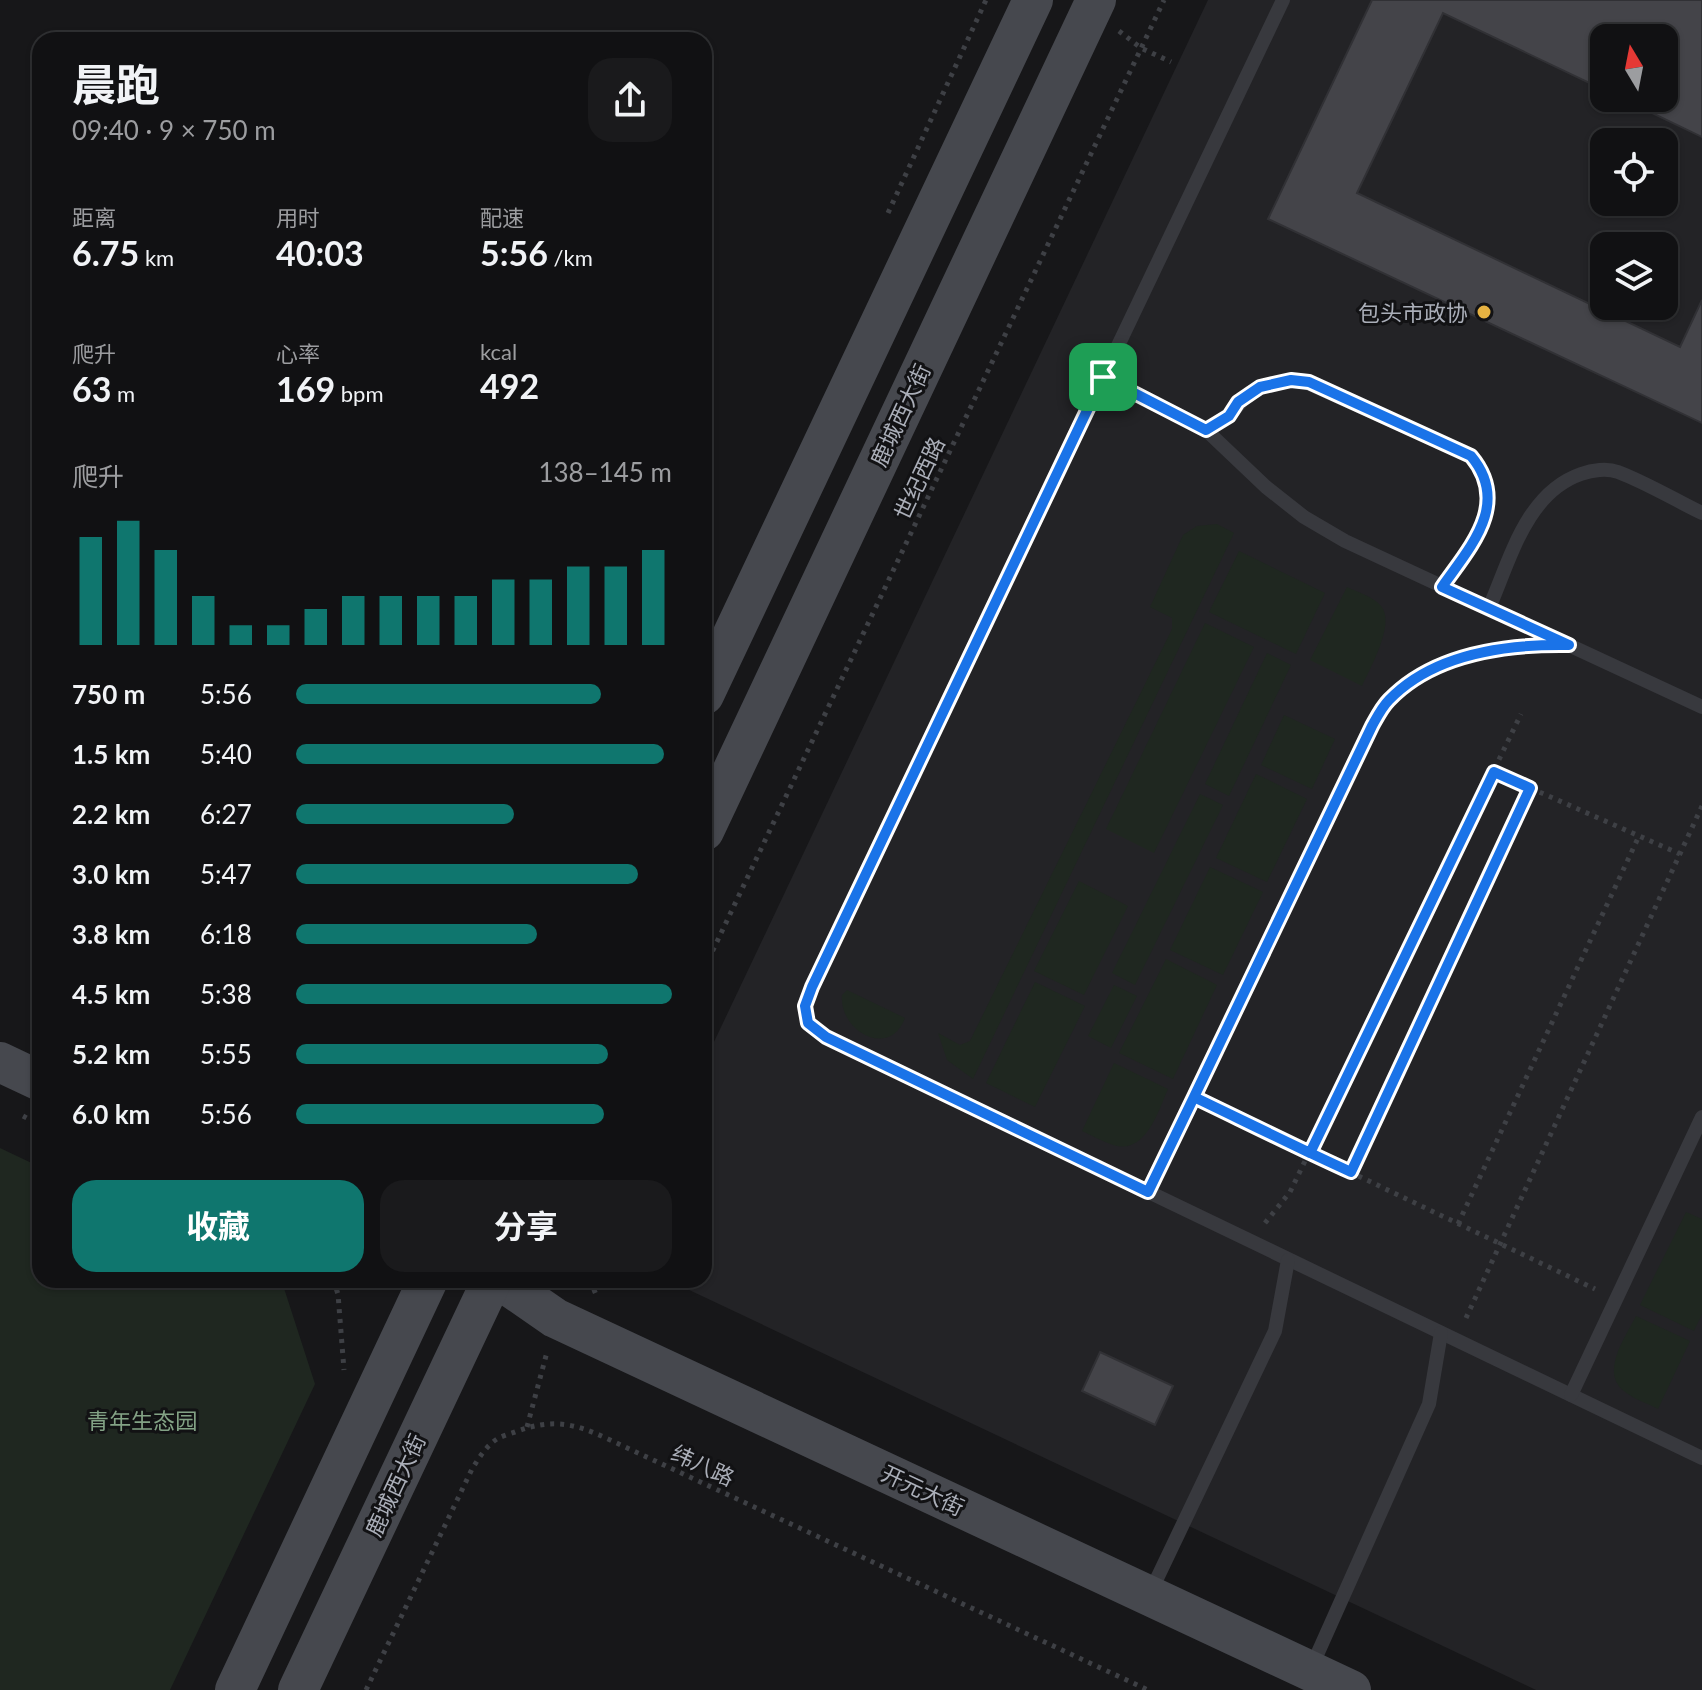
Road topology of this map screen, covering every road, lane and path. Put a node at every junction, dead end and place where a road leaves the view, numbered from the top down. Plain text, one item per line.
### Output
1 (1033, 0) edge
2 (1096, 0) edge
3 (1164, 0) edge
4 (1283, 0) edge
5 (1103, 377) junction
6 (1206, 430) junction
7 (1702, 513) edge
8 (1442, 587) junction
9 (1489, 608) junction
10 (1569, 645) junction
11 (712, 678) edge
12 (1702, 707) edge
13 (1521, 714) dead end
14 (1494, 772) junction
15 (1530, 788) junction
16 (1702, 806) edge
17 (712, 814) edge
18 (1639, 836) junction
19 (1680, 854) junction
20 (712, 952) edge
21 (0, 1062) edge
22 (32, 1077) edge
23 (1194, 1097) junction
24 (1702, 1117) edge
25 (1310, 1153) junction
26 (1351, 1172) junction
27 (1148, 1192) junction
28 (1265, 1224) dead end
29 (1458, 1224) junction
30 (1500, 1244) junction
31 (1288, 1260) junction
32 (336, 1288) edge
33 (424, 1288) edge
34 (488, 1288) edge
35 (512, 1288) edge
36 (338, 1294) dead end
37 (1617, 1300) junction
38 (1465, 1319) dead end
39 (1441, 1333) junction
40 (1571, 1395) junction
41 (1702, 1458) edge
42 (1132, 1587) junction
43 (1295, 1663) junction
44 (235, 1690) edge
45 (298, 1690) edge
46 (366, 1690) edge
47 (1148, 1690) edge
48 (1351, 1690) edge

1 - 11 main road
2 - 17 main road, 鹿城西大街
3 - 20 path, 世纪西路
4 - 5 lane
5 - 6 lane
5 - 27 lane
6 - 8 lane
6 - 8 lane
7 - 9 lane
8 - 9 lane
9 - 10 lane
10 - 12 lane
10 - 23 lane
13 - 14 path
14 - 15 path
14 - 25 path
15 - 18 path
15 - 26 path
16 - 19 path
18 - 19 path
18 - 29 path
19 - 30 path
21 - 22 main road
23 - 25 path
23 - 27 lane
24 - 37 lane
25 - 26 path
25 - 28 path
26 - 29 path
27 - 31 lane
29 - 30 path
30 - 37 path
30 - 38 path
31 - 39 lane
31 - 42 lane
32 - 36 path
33 - 44 main road
34 - 45 main road, 鹿城西大街
35 - 42 main road, 开元大街
37 - 40 lane
39 - 40 lane
39 - 43 lane
40 - 41 lane
42 - 43 main road, 开元大街
43 - 48 main road, 开元大街
46 - 47 path, 纬八路

